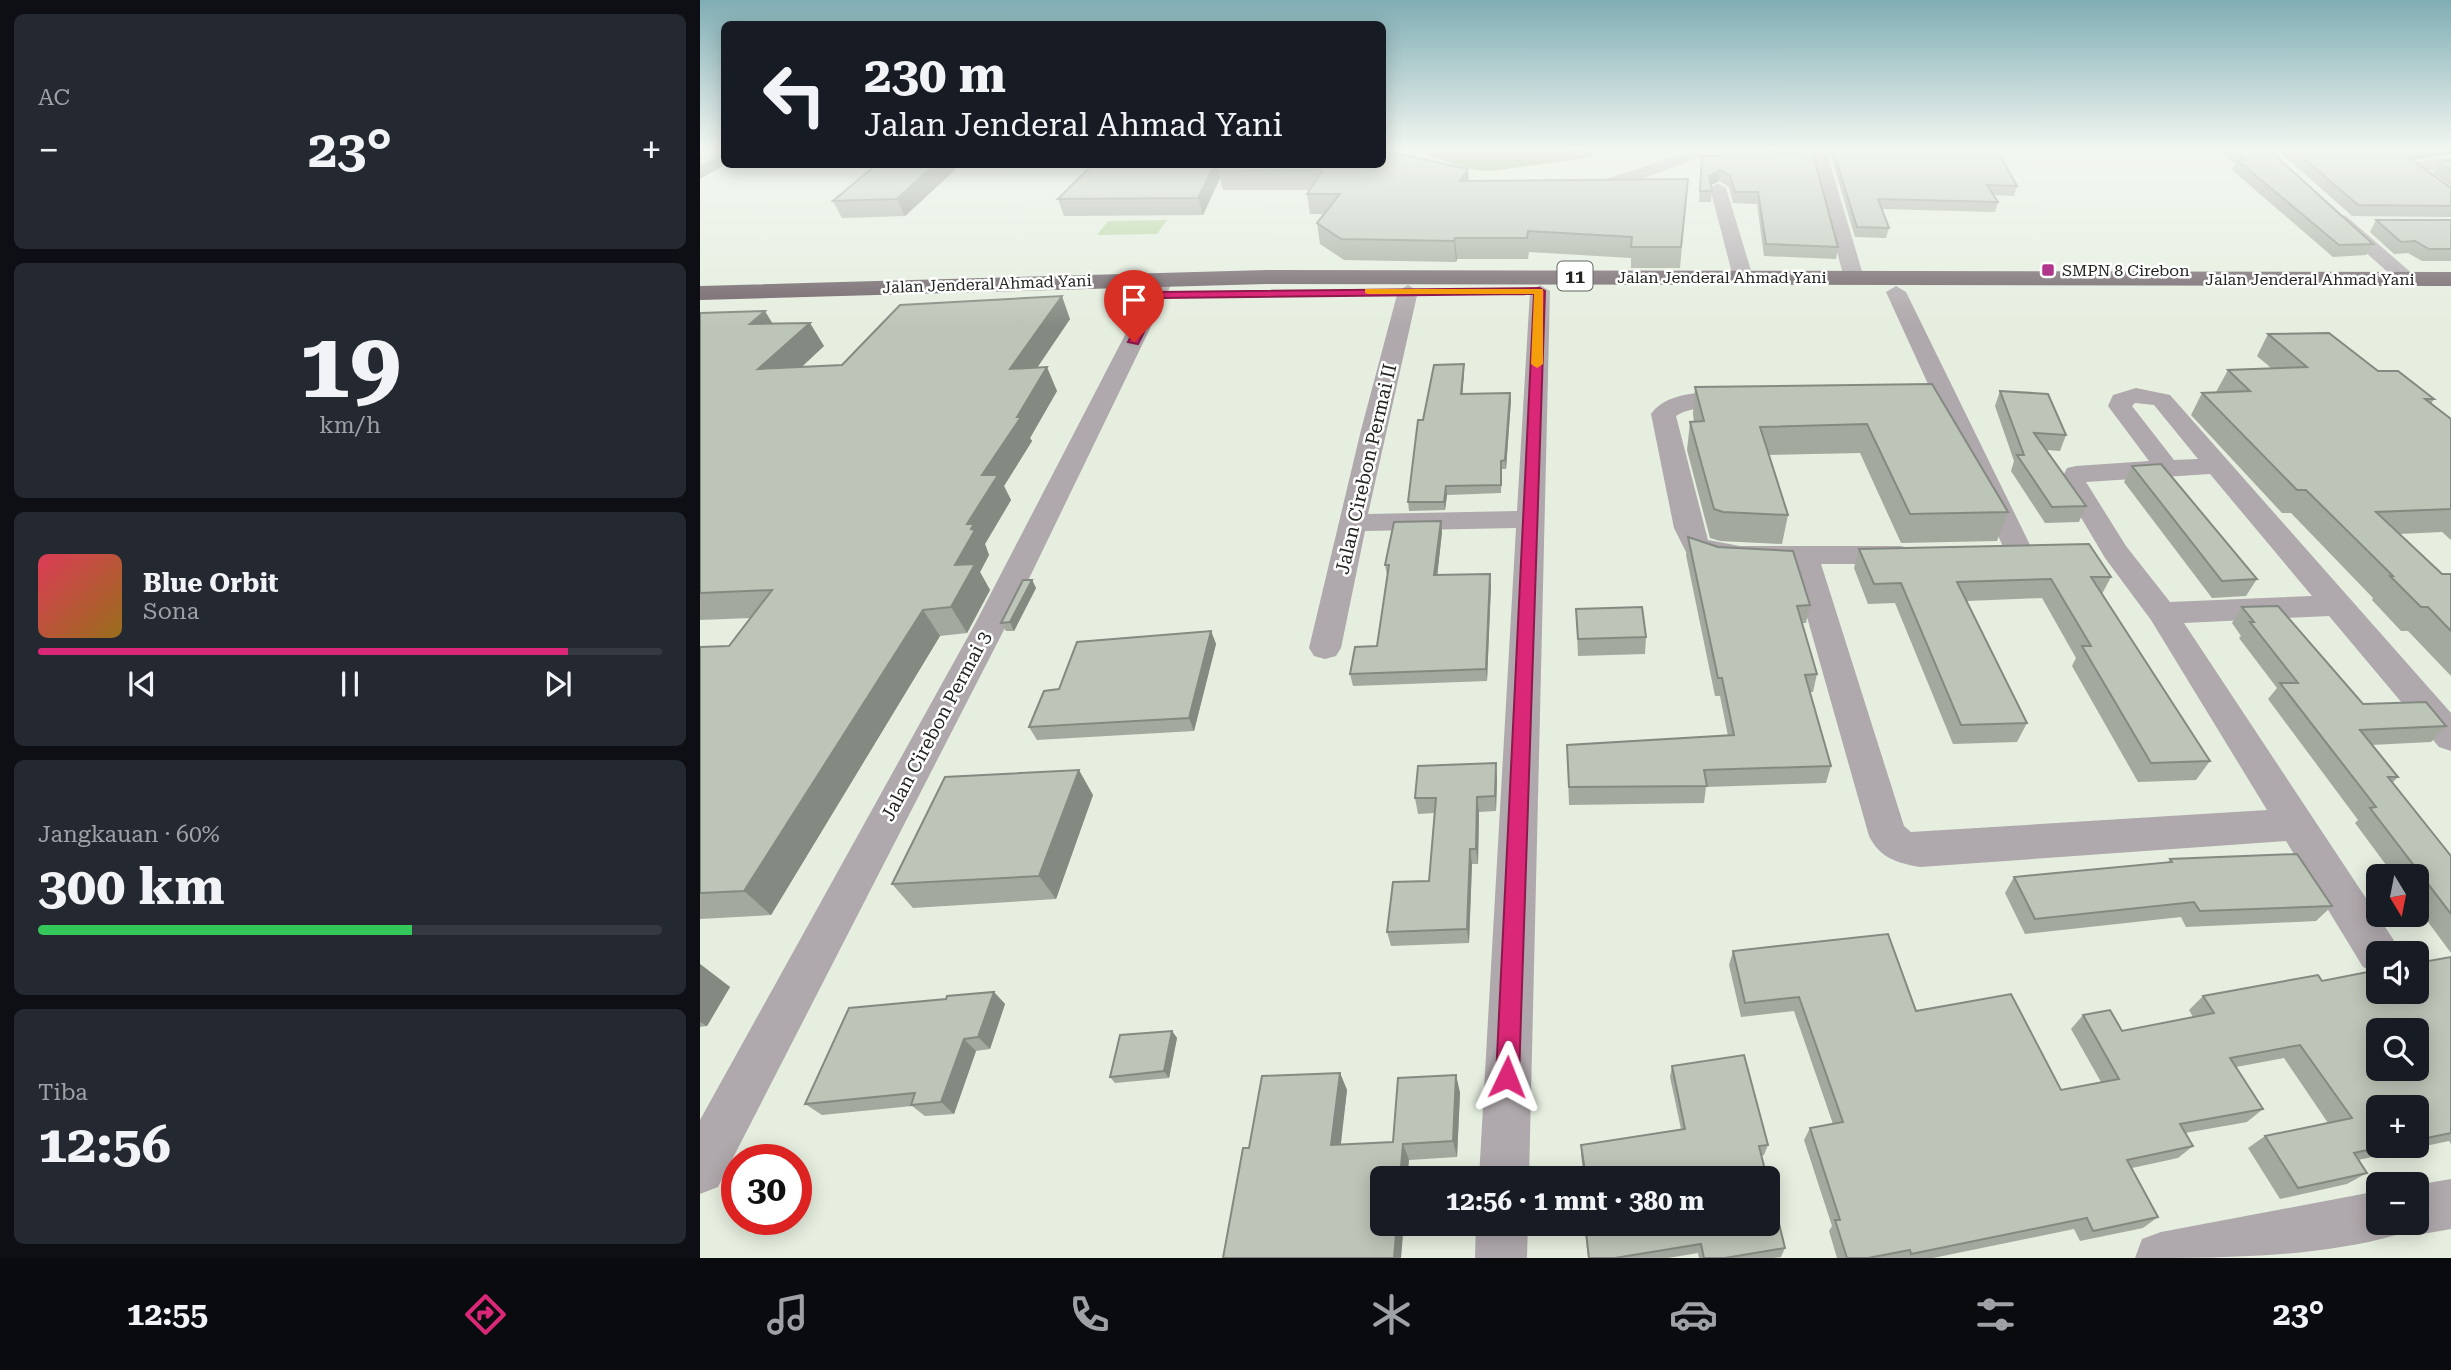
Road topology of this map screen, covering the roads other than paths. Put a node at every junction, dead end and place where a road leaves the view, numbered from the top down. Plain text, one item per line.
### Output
1 (1724, 209) edge
2 (1835, 209) edge
3 (2327, 209) edge
4 (2345, 224) junction
5 (2372, 224) dead end
6 (1742, 277) junction
7 (1854, 278) junction
8 (2451, 279) edge
9 (2407, 280) junction
10 (1161, 287) junction
11 (1408, 291) junction
12 (1540, 291) junction
13 (1896, 292) junction
14 (700, 293) edge
15 (2451, 295) edge
16 (700, 309) edge
17 (1754, 402) edge
18 (1879, 402) edge
19 (1948, 402) junction
20 (2217, 466) junction
21 (2167, 468) junction
22 (1530, 519) junction
23 (1353, 523) junction
24 (2020, 553) edge
25 (1926, 555) edge
26 (1804, 557) junction
27 (2340, 605) junction
28 (2162, 613) junction
29 (1325, 648) dead end
30 (2451, 737) edge
31 (2296, 824) junction
32 (2370, 941) edge
33 (1505, 1155) edge
34 (700, 1169) edge
35 (2451, 1204) edge
36 (2429, 1208) edge
37 (2366, 1219) edge
38 (1502, 1236) edge
39 (1501, 1258) edge
40 (2161, 1258) edge

1 - 6 street
2 - 7 street
3 - 4 street
4 - 5 street
4 - 9 street
6 - 7 highway, Jalan Jenderal Ahmad Yani / 11
6 - 10 highway, Jalan Jenderal Ahmad Yani / 11
7 - 9 highway, Jalan Jenderal Ahmad Yani / 11
8 - 9 highway, Jalan Jenderal Ahmad Yani / 11
10 - 11 highway, Jalan Jenderal Ahmad Yani / 11
10 - 14 highway, Jalan Jenderal Ahmad Yani / 11
10 - 16 highway, Jalan Jenderal Ahmad Yani / 11
10 - 34 street, Jalan Cirebon Permai 3
11 - 12 highway, Jalan Jenderal Ahmad Yani / 11
11 - 23 street, Jalan Cirebon Permai II
12 - 13 highway, Jalan Jenderal Ahmad Yani / 11
12 - 22 street
13 - 15 highway, Jalan Jenderal Ahmad Yani / 11
13 - 19 street
17 - 26 street
18 - 19 street
19 - 24 street
20 - 21 street
20 - 21 street
20 - 27 street
21 - 28 street
22 - 23 street
22 - 33 street
23 - 29 street, Jalan Cirebon Permai II
25 - 26 street
26 - 31 street
27 - 28 street
27 - 30 street
28 - 31 street
31 - 32 street
35 - 36 street
37 - 40 street
38 - 39 street

